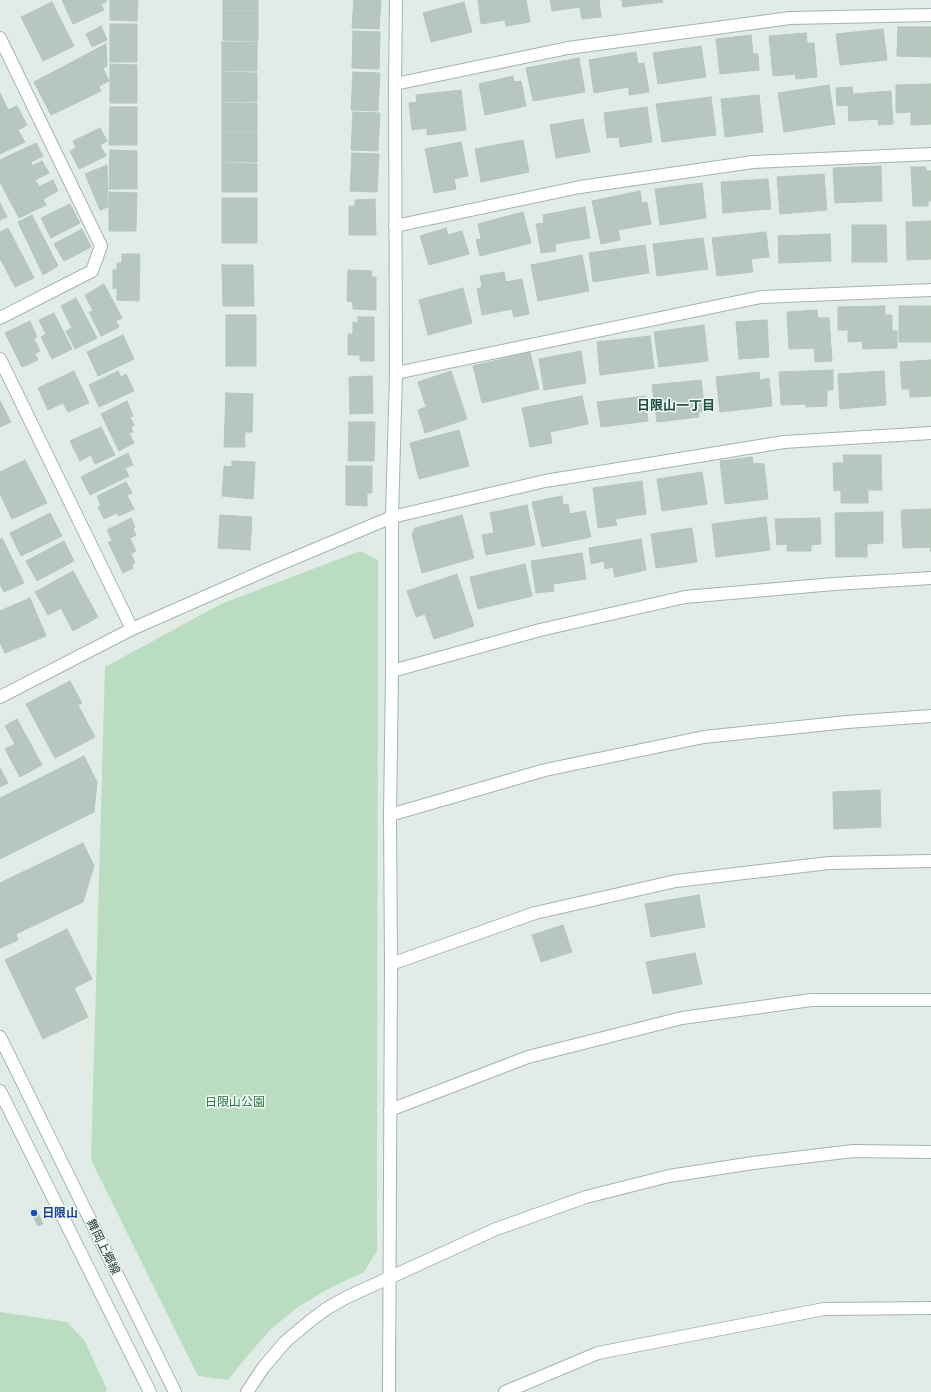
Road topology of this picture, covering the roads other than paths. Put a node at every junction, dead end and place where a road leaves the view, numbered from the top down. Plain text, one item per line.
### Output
1 (396, 0) edge
2 (931, 14) edge
3 (0, 38) edge
4 (394, 84) junction
5 (931, 154) edge
6 (395, 226) junction
7 (931, 290) edge
8 (0, 318) edge
9 (0, 359) edge
10 (396, 373) junction
11 (931, 433) edge
12 (392, 517) junction
13 (931, 578) edge
14 (132, 629) junction
15 (392, 671) junction
16 (1, 694) edge
17 (931, 716) edge
18 (390, 815) junction
19 (931, 861) edge
20 (391, 964) junction
21 (931, 1000) edge
22 (0, 1037) edge
23 (0, 1091) edge
24 (390, 1110) junction
25 (931, 1152) edge
26 (389, 1279) junction
27 (931, 1308) edge
28 (150, 1392) edge
29 (175, 1392) edge
30 (248, 1392) edge
31 (389, 1392) edge
32 (505, 1392) edge

1 - 4 street
2 - 4 street
3 - 8 street
4 - 6 street
5 - 6 street
6 - 10 street
7 - 10 street
9 - 14 street
10 - 12 street
11 - 12 street
12 - 14 street
12 - 15 street
13 - 15 street
14 - 16 street
15 - 18 street
17 - 18 street
18 - 20 street
19 - 20 street
20 - 24 street
21 - 24 street
22 - 29 street, 舞岡上郷線
23 - 28 street, 舞岡上郷線
24 - 26 street
25 - 26 street
26 - 30 street
26 - 31 street
27 - 32 street

